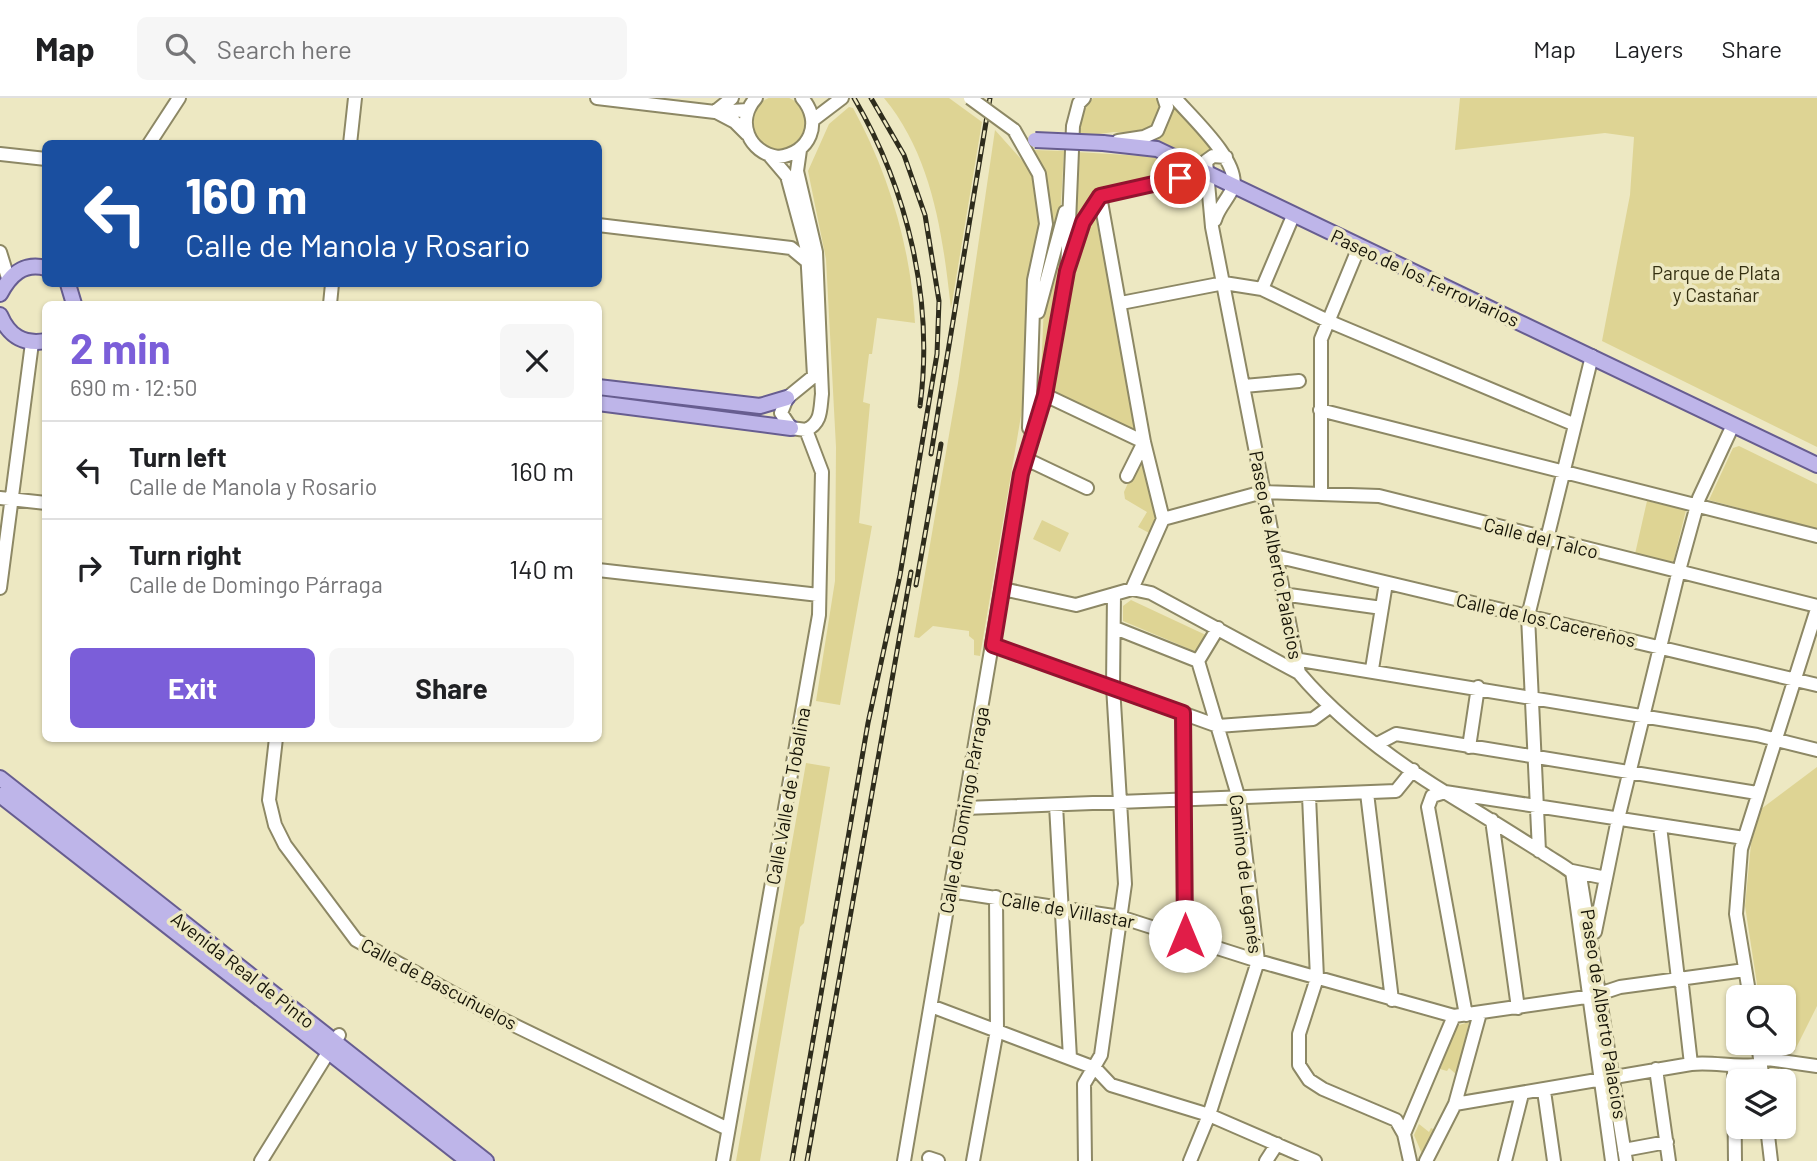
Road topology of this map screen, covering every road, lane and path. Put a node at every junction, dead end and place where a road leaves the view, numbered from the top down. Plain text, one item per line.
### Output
1 (179, 98) edge
2 (355, 98) edge
3 (597, 98) edge
4 (732, 98) edge
5 (803, 98) edge
6 (810, 98) edge
7 (842, 98) edge
8 (970, 98) edge
9 (1084, 98) edge
10 (1164, 98) edge
11 (1175, 98) edge
12 (752, 102) edge
13 (715, 112) junction
14 (813, 120) junction
15 (1014, 130) junction
16 (747, 134) junction
17 (152, 140) edge
18 (350, 140) edge
19 (1035, 140) joint
20 (1103, 143) junction
21 (800, 150) junction
22 (0, 154) edge
23 (770, 156) junction
24 (1226, 157) junction
25 (42, 159) edge
26 (1206, 174) junction
27 (1071, 185) junction
28 (1233, 187) junction
29 (1100, 196) junction
30 (1293, 216) junction
31 (602, 225) edge
32 (1212, 227) junction
33 (804, 235) junction
34 (1359, 247) junction
35 (791, 248) junction
36 (0, 252) edge
37 (809, 263) junction
38 (42, 268) edge
39 (1067, 271) junction
40 (8, 278) junction
41 (1224, 283) junction
42 (1262, 289) junction
43 (0, 294) edge
44 (1121, 303) junction
45 (1328, 321) junction
46 (2, 324) edge
47 (1034, 334) junction
48 (39, 342) edge
49 (1592, 356) junction
50 (1320, 380) junction
51 (1244, 386) junction
52 (602, 387) edge
53 (1045, 395) junction
54 (790, 396) junction
55 (602, 404) edge
56 (820, 407) junction
57 (1320, 410) junction
58 (1573, 424) junction
59 (1733, 425) junction
60 (791, 428) junction
61 (806, 430) junction
62 (1144, 442) junction
63 (1026, 459) junction
64 (1817, 465) edge
65 (1562, 471) junction
66 (1127, 476) dead end
67 (1087, 488) dead end
68 (1263, 492) junction
69 (1321, 494) junction
70 (6, 498) edge
71 (42, 502) edge
72 (1697, 506) junction
73 (1163, 519) junction
74 (1817, 536) edge
75 (1545, 540) junction
76 (1275, 556) junction
77 (602, 570) edge
78 (1678, 573) junction
79 (1386, 583) junction
80 (0, 588) edge
81 (1003, 589) junction
82 (1132, 589) junction
83 (1114, 594) junction
84 (1282, 594) junction
85 (819, 595) junction
86 (1382, 608) junction
87 (1817, 608) edge
88 (1528, 616) junction
89 (1115, 628) junction
90 (1218, 628) junction
91 (993, 645) junction
92 (1660, 647) junction
93 (1294, 659) junction
94 (1198, 661) junction
95 (1372, 669) junction
96 (1299, 673) junction
97 (1794, 680) junction
98 (1817, 685) edge
99 (1113, 686) junction
100 (1478, 687) junction
101 (1532, 697) junction
102 (1328, 708) junction
103 (1183, 713) junction
104 (1643, 716) junction
105 (1218, 726) junction
106 (1776, 739) junction
107 (276, 742) edge
108 (1377, 744) junction
109 (1813, 746) edge
110 (1469, 747) junction
111 (1536, 756) junction
112 (1413, 770) junction
113 (1629, 772) junction
114 (0, 778) edge
115 (1445, 792) junction
116 (1367, 793) junction
117 (1757, 793) junction
118 (0, 795) edge
119 (1309, 796) junction
120 (1238, 799) junction
121 (1185, 800) junction
122 (1119, 803) junction
123 (1056, 805) junction
124 (1538, 806) junction
125 (965, 808) junction
126 (1618, 818) junction
127 (1492, 820) junction
128 (1660, 825) junction
129 (1744, 838) junction
130 (1539, 851) junction
131 (1572, 871) junction
132 (1606, 876) junction
133 (950, 891) junction
134 (996, 897) junction
135 (1062, 908) junction
136 (1120, 917) junction
137 (1185, 936) junction
138 (1593, 943) junction
139 (1258, 961) junction
140 (1745, 970) junction
141 (1317, 978) junction
142 (1678, 979) junction
143 (1748, 985) edge
144 (1594, 995) junction
145 (1392, 1000) junction
146 (931, 1006) junction
147 (1518, 1008) junction
148 (1480, 1013) junction
149 (1460, 1015) junction
150 (997, 1030) junction
151 (334, 1043) junction
152 (1759, 1055) edge
153 (1070, 1058) junction
154 (1760, 1061) junction
155 (1691, 1064) junction
156 (1817, 1066) edge
157 (1734, 1067) junction
158 (1095, 1069) junction
159 (1656, 1069) junction
160 (1761, 1069) edge
161 (1607, 1079) junction
162 (1544, 1091) junction
163 (1522, 1094) junction
164 (1455, 1104) junction
165 (1209, 1115) junction
166 (728, 1129) junction
167 (1404, 1134) junction
168 (1768, 1139) edge
169 (1667, 1142) junction
170 (1277, 1144) junction
171 (1625, 1155) edge
172 (261, 1161) edge
173 (468, 1161) edge
174 (486, 1161) edge
175 (723, 1161) edge
176 (904, 1161) edge
177 (973, 1161) edge
178 (1084, 1161) edge
179 (1190, 1161) edge
180 (1266, 1161) edge
181 (1315, 1161) edge
182 (1410, 1161) edge
183 (1426, 1161) edge
184 (1505, 1161) edge
185 (1554, 1161) edge
186 (1612, 1161) edge
187 (1670, 1161) edge
188 (1735, 1161) edge
189 (1771, 1161) edge

1 - 17 street
2 - 18 street
3 - 13 street
4 - 13 street
5 - 6 street
5 - 14 street
7 - 14 street
8 - 15 street, bridge
9 - 27 street
10 - 20 street
11 - 24 street
12 - 13 street
12 - 16 street
13 - 16 street
14 - 21 street
15 - 19 street
15 - 47 street, Calle de Domingo Párraga
16 - 23 street
19 - 20 main road, bridge
20 - 26 main road
21 - 23 street
21 - 56 street
22 - 25 street
23 - 33 street
24 - 26 street
24 - 28 street
26 - 28 main road, Paseo de los Ferroviarios
26 - 29 street
26 - 32 street, Paseo de Alberto Palacios
27 - 39 street, Calle de Domingo Párraga
27 - 47 street, Calle de Domingo Párraga
28 - 30 main road, Paseo de los Ferroviarios
28 - 32 street
29 - 39 street
29 - 44 street
30 - 34 main road, Paseo de los Ferroviarios
30 - 42 street
31 - 35 street
32 - 41 street, Paseo de Alberto Palacios
33 - 35 street
33 - 37 street
34 - 45 street
34 - 49 main road, Paseo de los Ferroviarios
35 - 37 street
36 - 40 street
37 - 54 street
38 - 40 main road
39 - 53 street, Calle de Domingo Párraga
40 - 43 main road
41 - 42 street
41 - 44 street
41 - 51 street, Paseo de Alberto Palacios
42 - 45 street
44 - 62 street
45 - 50 street
45 - 58 street
46 - 48 main road
47 - 63 street, Calle de Domingo Párraga
48 - 70 street
49 - 58 street
49 - 59 main road, Paseo de los Ferroviarios
50 - 51 street
50 - 57 street
51 - 68 street, Paseo de Alberto Palacios
52 - 54 main road
53 - 62 street
53 - 63 street, Calle de Domingo Párraga
54 - 56 street
54 - 60 street
55 - 60 main road
56 - 61 street
57 - 65 street
57 - 69 street
58 - 65 street
59 - 64 main road, Paseo de los Ferroviarios
59 - 72 street
60 - 61 street
61 - 85 street, Calle Valle de Tobalina
62 - 66 street
62 - 73 street
63 - 67 street
63 - 81 street, Calle de Domingo Párraga
65 - 72 street
65 - 75 street
68 - 69 street, Calle del Talco
68 - 73 street, Calle del Talco
68 - 76 street, Paseo de Alberto Palacios
69 - 75 street, Calle del Talco
70 - 71 street
70 - 80 street
72 - 74 street
72 - 78 street
73 - 82 street
75 - 78 street, Calle del Talco
75 - 88 street
76 - 79 street, Calle de los Cacereños
76 - 84 street, Paseo de Alberto Palacios
77 - 85 street
78 - 87 street, Calle del Talco
78 - 92 street
79 - 86 street
79 - 88 street, Calle de los Cacereños
81 - 83 street
81 - 91 street, Calle de Domingo Párraga
82 - 83 street
82 - 90 street
83 - 89 street
84 - 86 street
84 - 93 street, Paseo de Alberto Palacios
85 - 166 street, Calle Valle de Tobalina
86 - 95 street
87 - 97 street
88 - 92 street, Calle de los Cacereños
88 - 101 street
89 - 94 street
89 - 99 street
90 - 94 street
90 - 96 street
91 - 99 street
91 - 125 street, Calle de Domingo Párraga
92 - 97 street, Calle de los Cacereños
92 - 104 street
93 - 95 street
93 - 96 street, Paseo de Alberto Palacios
94 - 105 street, Camino de Leganés
95 - 100 street
96 - 102 street, Paseo de Alberto Palacios
97 - 98 street, Calle de los Cacereños
97 - 106 street
99 - 103 street
99 - 122 street
100 - 101 street
100 - 110 street
101 - 104 street
101 - 111 street
102 - 105 street
102 - 108 street, Paseo de Alberto Palacios
103 - 105 street
103 - 121 street
104 - 106 street
104 - 113 street
105 - 120 street, Camino de Leganés
106 - 109 street
106 - 117 street
107 - 166 street, Calle de Bascuñuelos
108 - 110 street
108 - 112 street, Paseo de Alberto Palacios
110 - 111 street
111 - 113 street
111 - 124 street
112 - 115 street, Paseo de Alberto Palacios
112 - 116 street
113 - 117 street
113 - 126 street
114 - 151 main road, Avenida Real de Pinto
115 - 124 street
115 - 127 street, Paseo de Alberto Palacios
115 - 149 street
116 - 119 street
116 - 145 street
117 - 129 street
118 - 151 main road, Avenida Real de Pinto
119 - 120 street
119 - 141 street
120 - 121 street
120 - 139 street, Camino de Leganés
121 - 122 street
121 - 137 street
122 - 123 street
122 - 136 street
123 - 125 street
123 - 135 street
124 - 126 street
124 - 130 street
125 - 133 street, Calle de Domingo Párraga
126 - 128 street
126 - 132 street
127 - 130 street, Paseo de Alberto Palacios
127 - 147 street
128 - 129 street
128 - 142 street
129 - 140 street
130 - 131 street, Paseo de Alberto Palacios
131 - 132 street
131 - 138 street, Paseo de Alberto Palacios
131 - 144 street, Paseo de Alberto Palacios
132 - 138 street
133 - 134 street, Calle de Villastar
133 - 146 street, Calle de Domingo Párraga
134 - 135 street, Calle de Villastar
134 - 150 street
135 - 136 street, Calle de Villastar
135 - 153 street
136 - 137 street, Calle de Villastar
136 - 158 street
137 - 139 street, Calle de Villastar
138 - 144 street, Paseo de Alberto Palacios
139 - 141 street, Calle de Villastar
139 - 165 street, Camino de Leganés
140 - 142 street
140 - 143 street
141 - 145 street, Calle de Villastar
141 - 167 street
142 - 144 street
142 - 155 street
144 - 147 street
144 - 161 street, Paseo de Alberto Palacios
145 - 149 street, Calle de Villastar
146 - 150 street
146 - 176 street, Calle de Domingo Párraga
147 - 148 street
148 - 149 street
148 - 164 street
149 - 167 street
150 - 153 street
150 - 177 street
151 - 172 street
151 - 173 main road, Avenida Real de Pinto
151 - 174 main road, Avenida Real de Pinto
152 - 154 street
153 - 158 street
154 - 156 street
154 - 157 street
154 - 160 street
155 - 157 street
155 - 159 street
157 - 188 street
158 - 165 street
158 - 178 street
159 - 161 street
159 - 169 street
161 - 162 street
161 - 171 street, Paseo de Alberto Palacios
161 - 186 street, Paseo de Alberto Palacios
162 - 163 street
162 - 185 street
163 - 164 street
163 - 184 street
164 - 183 street
165 - 170 street
165 - 179 street, Camino de Leganés
166 - 175 street, Calle Valle de Tobalina
167 - 182 street
168 - 189 street
169 - 171 street
169 - 187 street
170 - 180 street
170 - 181 street

